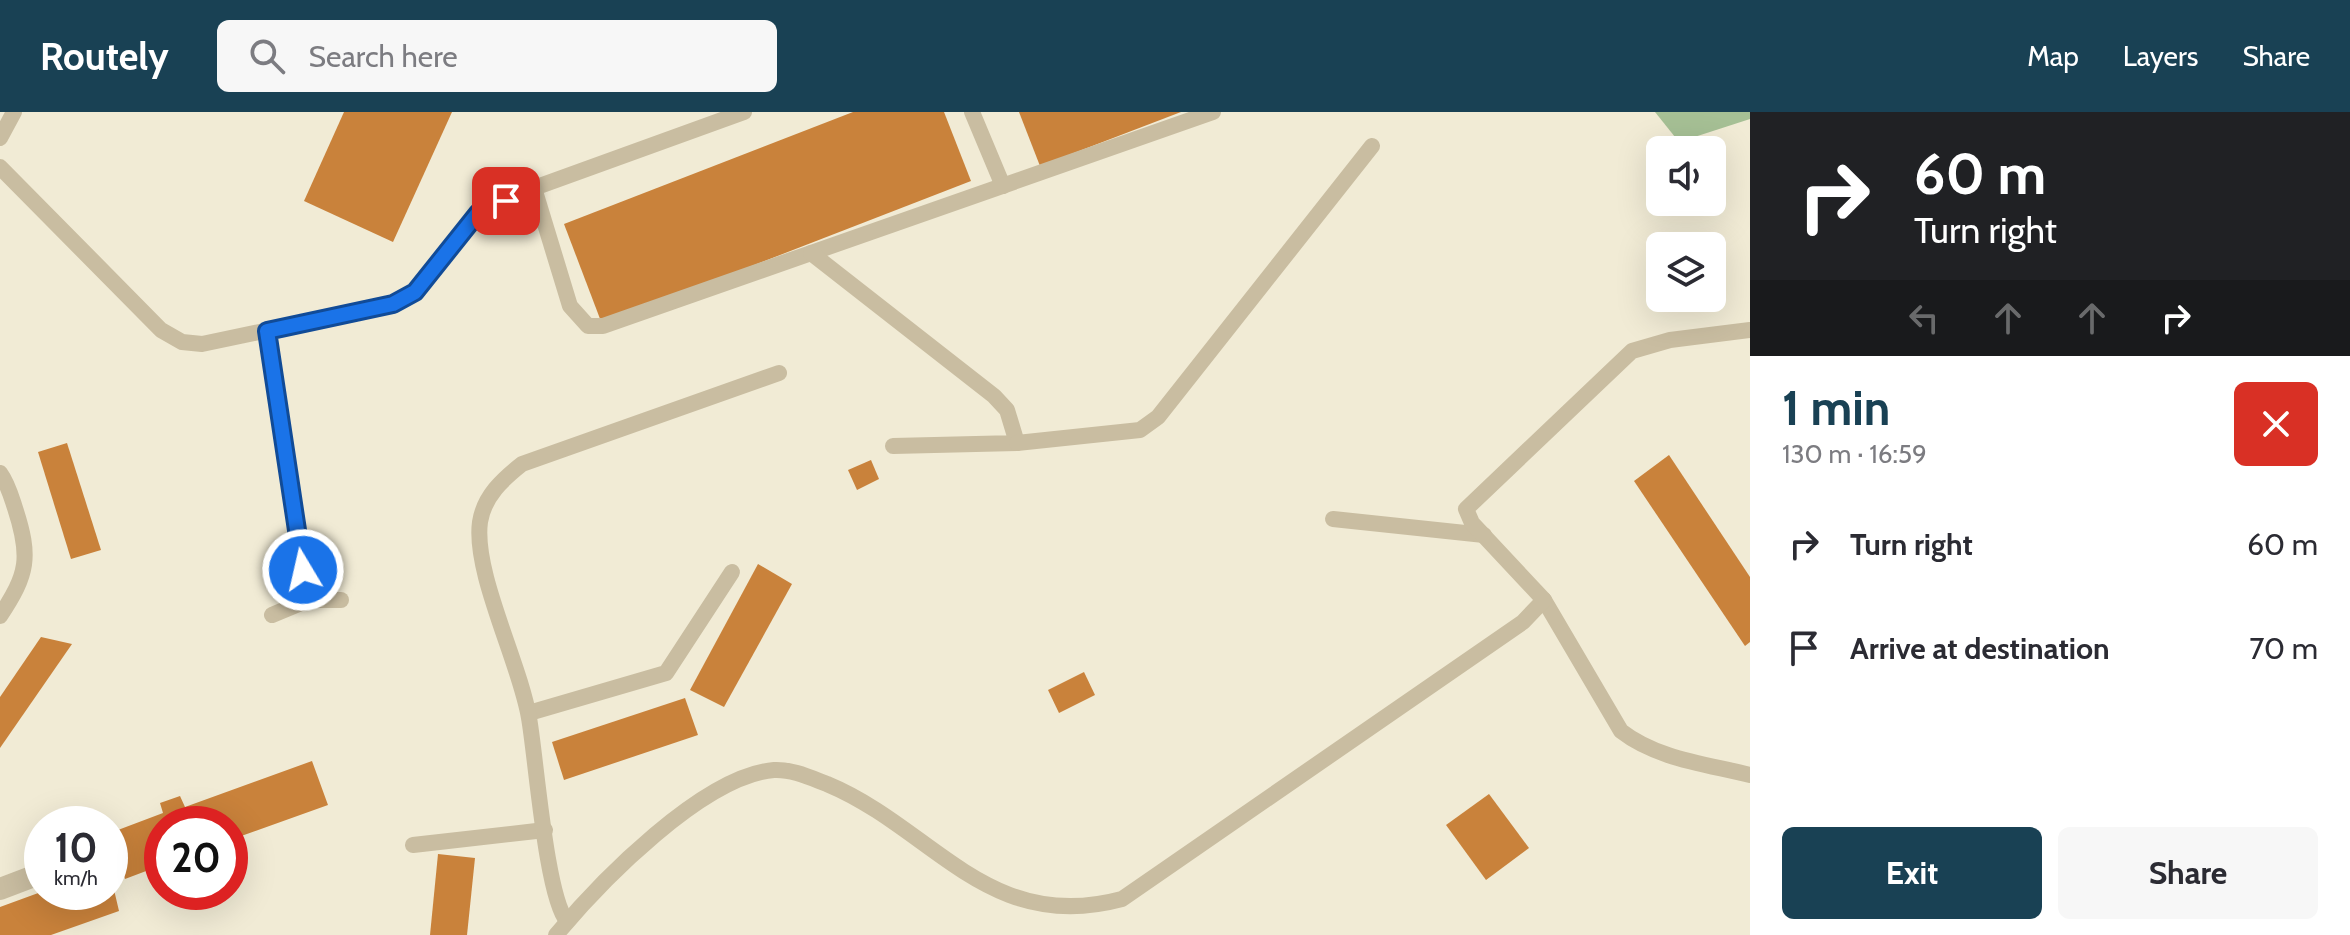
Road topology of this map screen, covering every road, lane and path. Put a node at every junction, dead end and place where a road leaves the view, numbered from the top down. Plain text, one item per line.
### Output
1 (14, 112) edge
2 (744, 112) edge
3 (972, 112) edge
4 (1213, 112) edge
5 (0, 138) edge
6 (1372, 146) dead end
7 (0, 167) edge
8 (1003, 186) junction
9 (534, 188) junction
10 (811, 253) junction
11 (1750, 330) edge
12 (267, 331) junction
13 (779, 373) dead end
14 (1017, 443) junction
15 (893, 446) dead end
16 (0, 473) edge
17 (1333, 519) dead end
18 (1484, 535) junction
19 (732, 572) dead end
20 (308, 600) junction
21 (341, 600) dead end
22 (1544, 600) junction
23 (272, 615) dead end
24 (0, 616) edge
25 (529, 713) junction
26 (1750, 775) edge
27 (545, 830) junction
28 (413, 845) dead end
29 (24, 880) edge
30 (0, 889) edge
31 (567, 921) junction
32 (556, 935) edge

1 - 5 lane
2 - 9 lane
3 - 8 lane
4 - 8 lane
6 - 14 lane
7 - 12 lane
8 - 10 lane
9 - 10 lane
9 - 12 lane
10 - 14 lane
11 - 18 lane
12 - 20 lane
13 - 25 lane
14 - 15 lane
16 - 24 lane
17 - 18 lane
18 - 22 lane
19 - 25 lane
20 - 21 lane
20 - 23 lane
22 - 26 lane
22 - 31 lane
25 - 27 lane
27 - 28 lane
27 - 31 lane
29 - 30 street
31 - 32 lane

